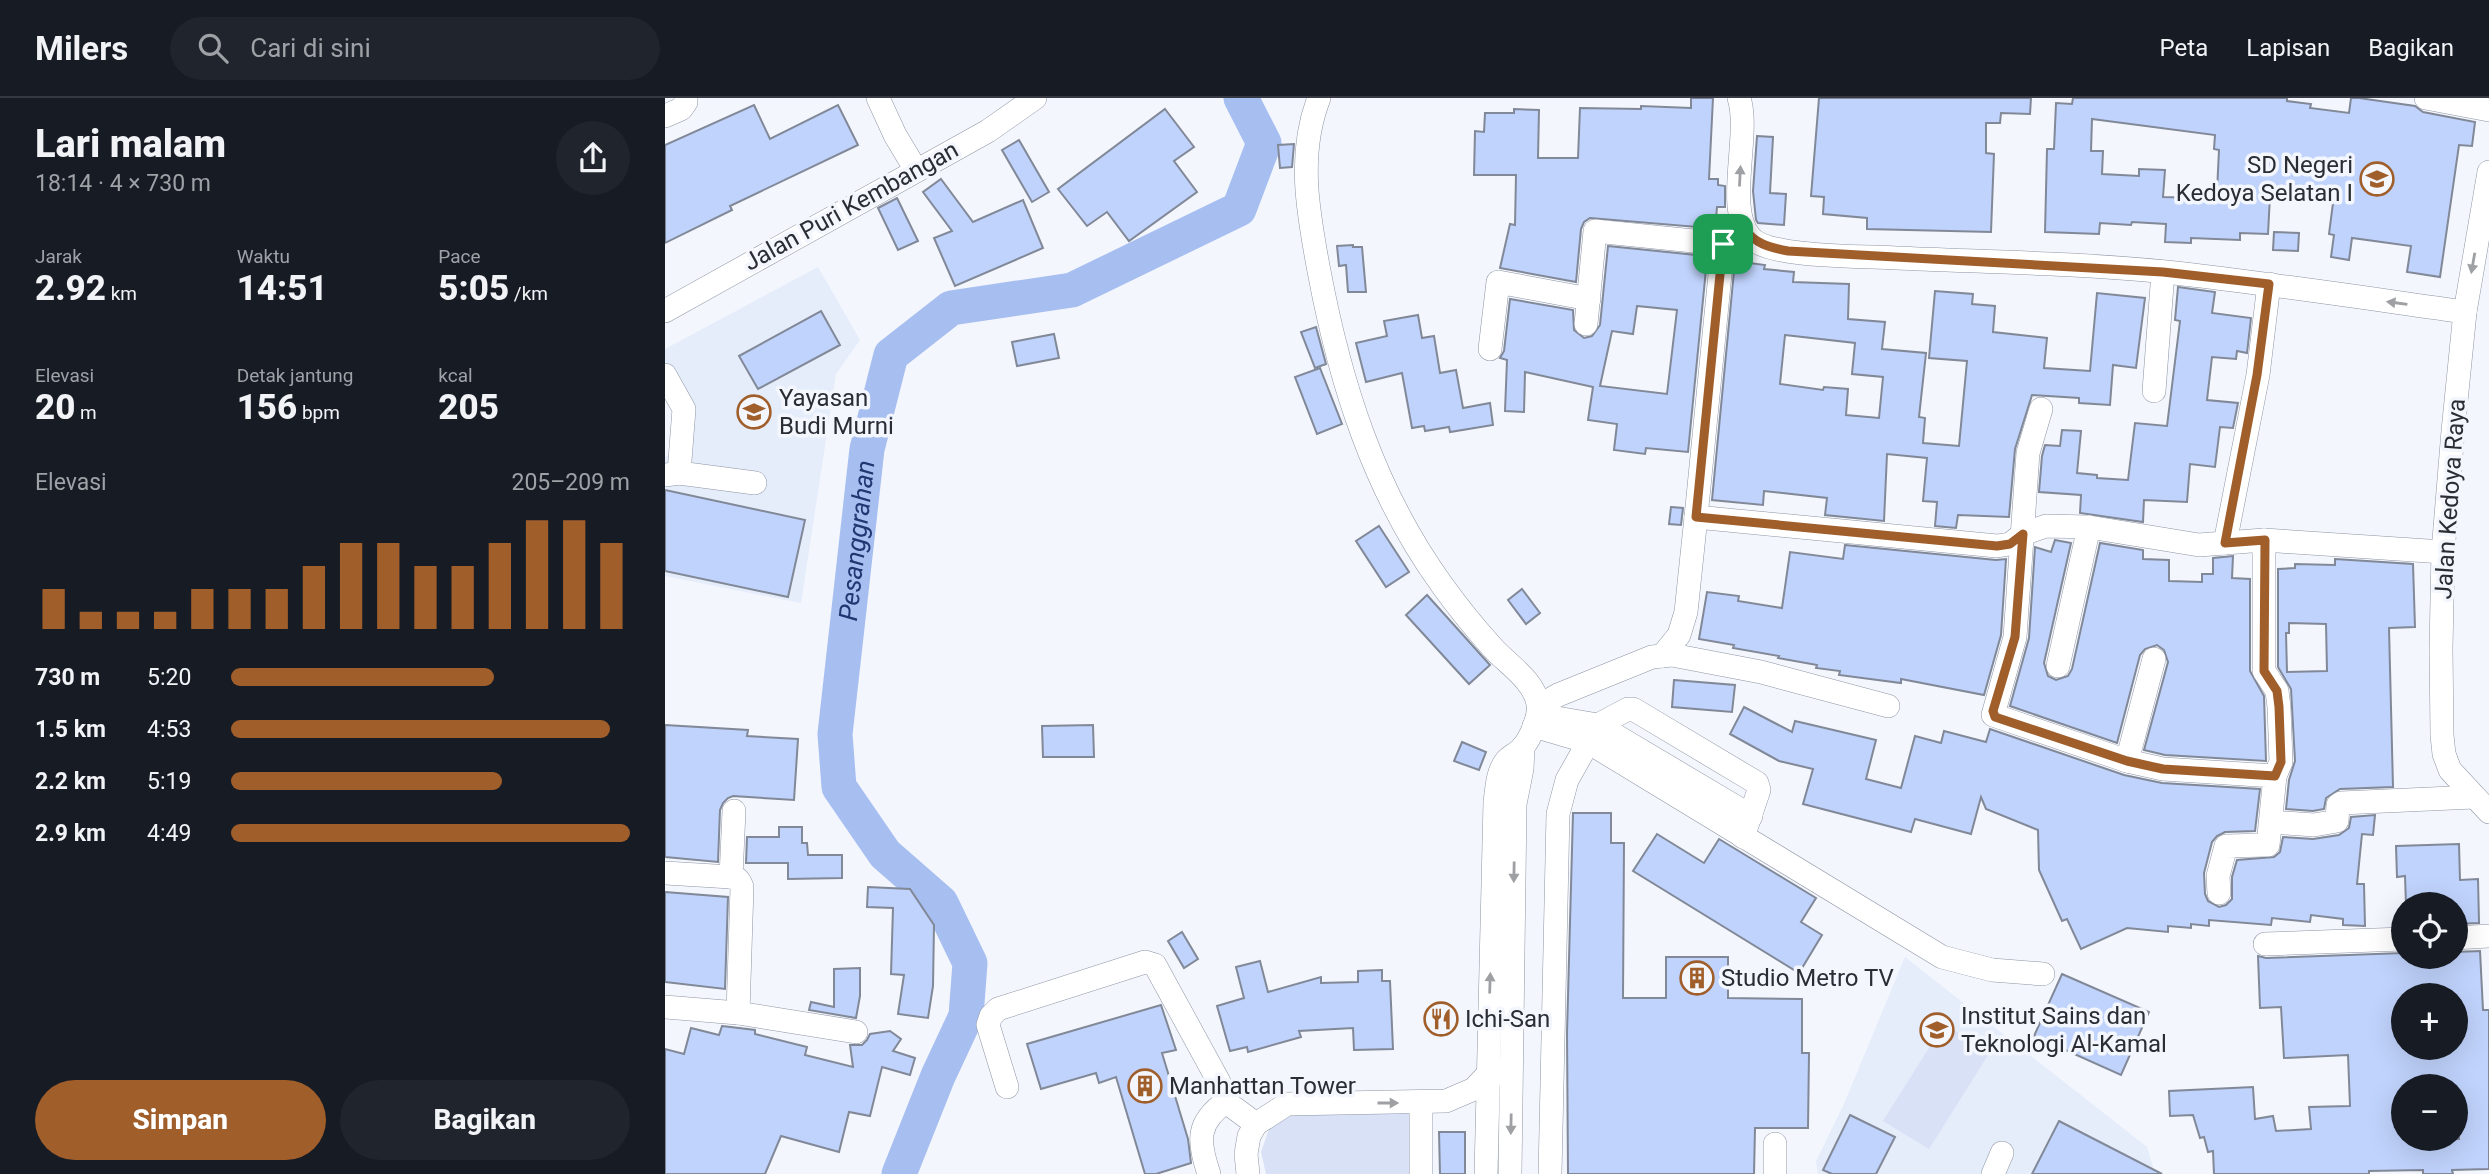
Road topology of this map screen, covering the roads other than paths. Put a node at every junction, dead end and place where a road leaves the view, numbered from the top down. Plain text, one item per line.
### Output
1 (685, 98) edge
2 (878, 98) edge
3 (1035, 98) edge
4 (1319, 98) edge
5 (1740, 98) edge
6 (2426, 98) edge
7 (2489, 110) edge
8 (665, 116) edge
9 (916, 170) junction
10 (2489, 172) edge
11 (1743, 227) junction
12 (1723, 244) junction
13 (2163, 272) junction
14 (2269, 284) junction
15 (1589, 299) junction
16 (665, 311) edge
17 (2465, 312) junction
18 (1586, 324) dead end
19 (1490, 349) dead end
20 (665, 375) edge
21 (2154, 391) dead end
22 (2041, 409) dead end
23 (672, 474) edge
24 (755, 483) dead end
25 (1695, 525) junction
26 (2089, 527) junction
27 (2023, 534) junction
28 (2265, 540) junction
29 (2225, 543) junction
30 (2444, 552) junction
31 (1662, 656) junction
32 (2154, 660) dead end
33 (2058, 666) dead end
34 (1888, 706) dead end
35 (1536, 716) junction
36 (1593, 734) junction
37 (1523, 747) junction
38 (2127, 761) junction
39 (2275, 776) junction
40 (2481, 805) edge
41 (733, 811) dead end
42 (2271, 822) junction
43 (1747, 826) junction
44 (665, 873) edge
45 (731, 877) junction
46 (2219, 893) dead end
47 (2489, 936) edge
48 (2468, 937) edge
49 (2391, 939) edge
50 (2265, 944) dead end
51 (2043, 974) dead end
52 (665, 1007) edge
53 (739, 1013) junction
54 (856, 1032) dead end
55 (1487, 1075) junction
56 (1511, 1076) junction
57 (1007, 1087) dead end
58 (1226, 1102) junction
59 (1421, 1103) junction
60 (1256, 1124) junction
61 (1775, 1144) dead end
62 (1209, 1174) edge
63 (1248, 1174) edge
64 (1421, 1174) edge
65 (1486, 1174) edge
66 (1510, 1174) edge
67 (1550, 1174) edge
68 (1775, 1174) edge

1 - 8 street
2 - 9 street
3 - 9 street, Jalan Puri Kembangan
4 - 35 street
11 -> 5 street
6 - 7 street
9 - 16 street, Jalan Puri Kembangan
10 -> 17 street, Jalan Kedoya Raya
11 - 12 street
11 - 13 street
12 - 15 street
12 - 25 street
13 - 14 street
13 - 21 street
17 -> 14 street
14 - 29 street
15 - 18 street
15 - 19 street
17 - 30 street, Jalan Kedoya Raya
20 - 23 street
22 - 27 street
23 - 24 street
25 - 27 street
25 - 31 street
26 - 27 street
26 - 29 street
26 - 33 street
27 - 38 street
28 - 29 street
28 - 30 street
28 - 39 street
30 - 40 street, Jalan Kedoya Raya
31 - 34 street
31 - 35 street
32 - 38 street
35 - 36 street
35 - 37 street
36 - 43 street
36 - 43 street
36 - 67 street
55 -> 37 street
37 -> 56 street
38 - 39 street
39 - 42 street
40 - 42 street
41 - 45 street
42 - 46 street
43 - 51 street
44 - 45 street
45 - 53 street
47 - 48 street
49 - 50 street
52 - 53 street
53 - 54 street
55 - 56 street
55 - 59 street
55 - 65 street
56 -> 66 street
57 - 58 street
58 - 60 street
58 - 62 street
60 -> 59 street
59 - 64 street
60 - 63 street
61 - 68 street

